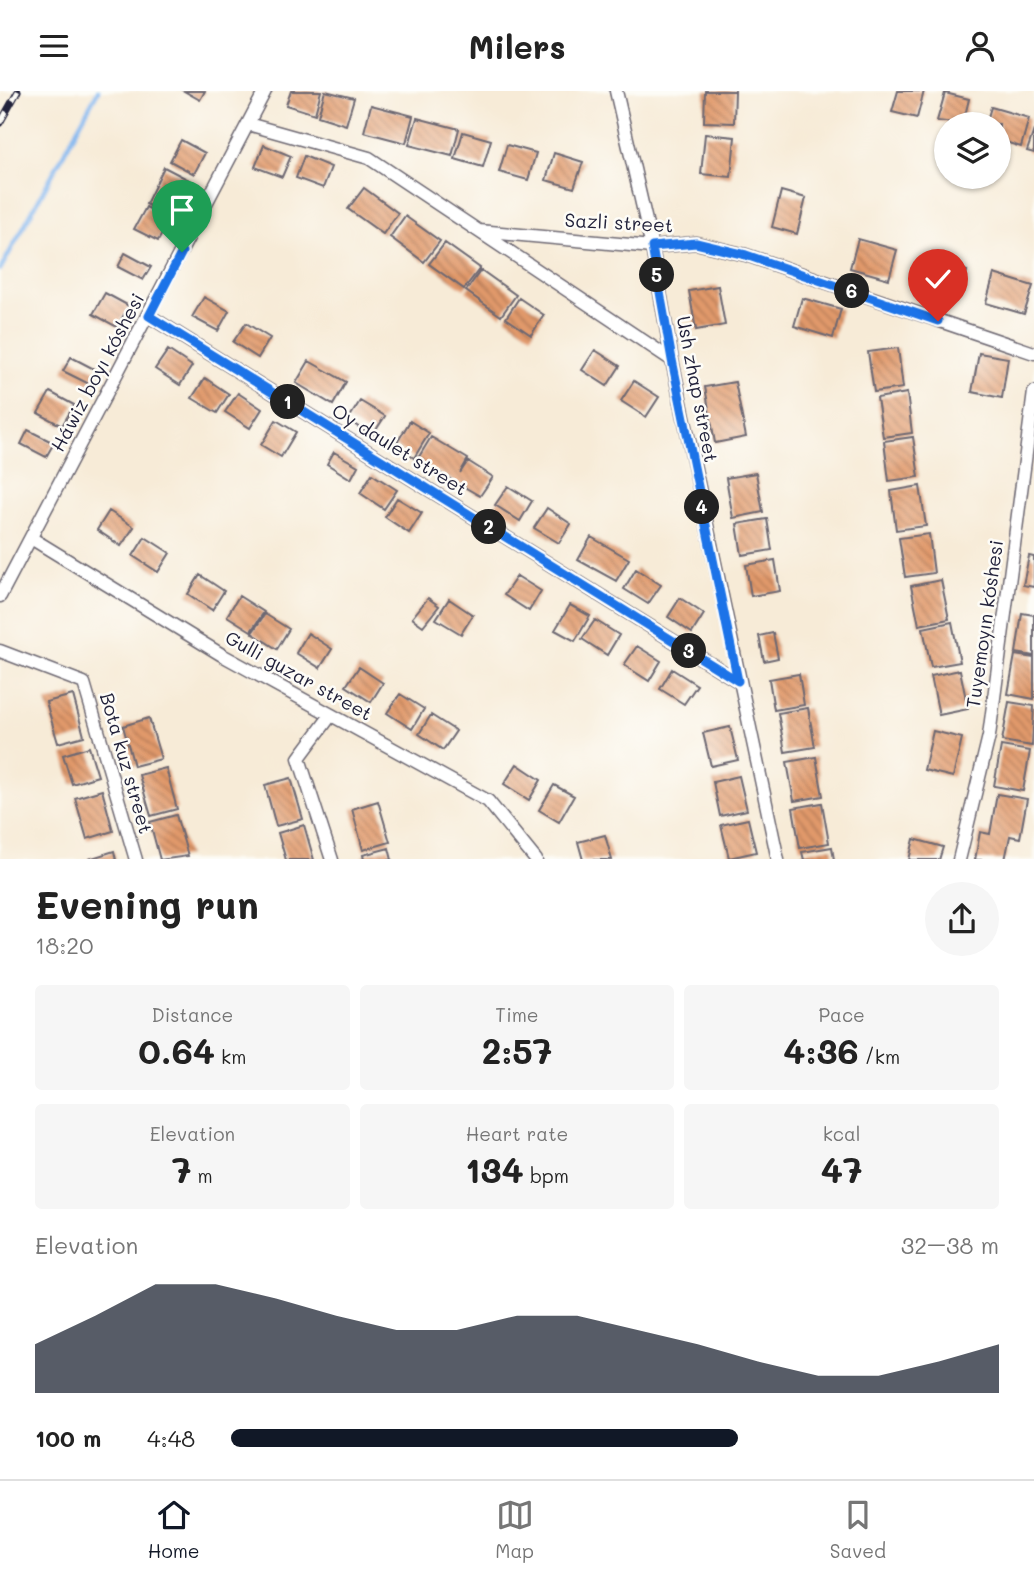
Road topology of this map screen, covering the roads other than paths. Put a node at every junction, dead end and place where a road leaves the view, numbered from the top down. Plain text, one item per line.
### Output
1 (265, 91) edge
2 (616, 91) edge
3 (248, 124) junction
4 (479, 231) junction
5 (652, 247) junction
6 (149, 316) junction
7 (1034, 353) edge
8 (672, 360) junction
9 (1034, 392) edge
10 (30, 538) junction
11 (0, 596) edge
12 (0, 650) edge
13 (738, 681) junction
14 (331, 715) junction
15 (136, 859) edge
16 (332, 859) edge
17 (536, 859) edge
18 (778, 859) edge
19 (959, 859) edge

1 - 3 street, Háwiz boyı kóshesi
2 - 5 street, Ush zhap street
3 - 4 street, Sazli street
3 - 6 street, Háwiz boyı kóshesi
4 - 5 street, Sazli street
4 - 8 street, Sazli street
5 - 7 street, Sazli street
5 - 8 street, Ush zhap street
6 - 10 street, Háwiz boyı kóshesi
6 - 13 street, Oy daulet street
8 - 13 street, Ush zhap street
9 - 19 street, Tuyemoyın kóshesi
10 - 11 street, Háwiz boyı kóshesi
10 - 14 street, Gulli guzar street
12 - 15 street, Bota kuz street
13 - 18 street, Ush zhap street
14 - 16 street
14 - 17 street, Gulli guzar street

